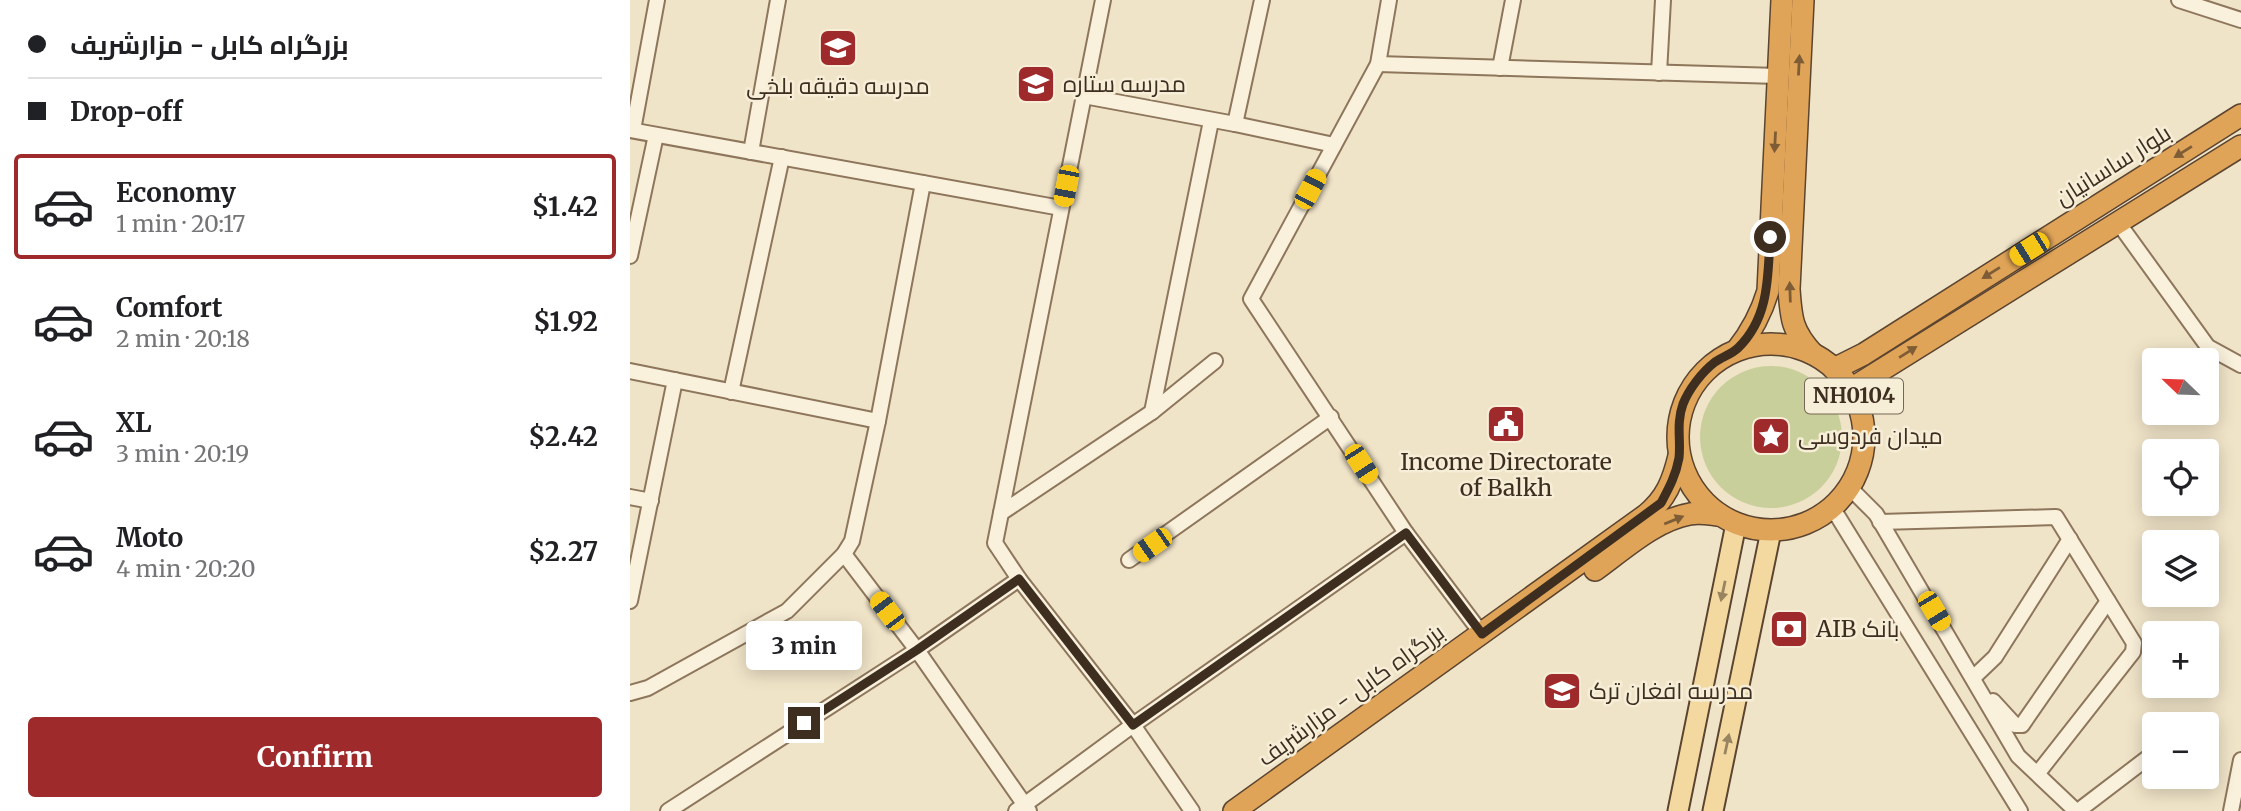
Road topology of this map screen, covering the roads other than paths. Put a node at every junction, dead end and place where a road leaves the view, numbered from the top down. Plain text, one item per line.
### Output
1 (657, 0) edge
2 (778, 0) edge
3 (1103, 0) edge
4 (1262, 0) edge
5 (1389, 0) edge
6 (1513, 0) edge
7 (1663, 0) edge
8 (1782, 0) edge
9 (1802, 0) edge
10 (2179, 0) edge
11 (2241, 20) edge
12 (1378, 64) junction
13 (1500, 68) junction
14 (1660, 73) junction
15 (1778, 76) junction
16 (1084, 96) junction
17 (2241, 115) edge
18 (1211, 121) junction
19 (1236, 124) junction
20 (631, 130) edge
21 (656, 135) junction
22 (1334, 145) junction
23 (2241, 146) edge
24 (751, 152) junction
25 (782, 158) junction
26 (923, 183) junction
27 (1061, 208) junction
28 (2117, 221) junction
29 (630, 256) edge
30 (1737, 350) junction
31 (1813, 354) junction
32 (1215, 361) dead end
33 (2241, 365) edge
34 (1835, 369) junction
35 (630, 371) edge
36 (674, 380) junction
37 (1851, 389) junction
38 (731, 392) junction
39 (1152, 412) junction
40 (1331, 417) junction
41 (878, 421) junction
42 (1679, 456) junction
43 (1849, 487) junction
44 (630, 497) edge
45 (651, 501) junction
46 (1832, 507) junction
47 (1001, 513) junction
48 (1727, 519) junction
49 (1880, 522) junction
50 (1771, 531) junction
51 (1406, 533) junction
52 (2070, 539) junction
53 (844, 554) junction
54 (1129, 561) dead end
55 (1576, 575) junction
56 (1019, 579) junction
57 (2108, 600) junction
58 (630, 601) edge
59 (1482, 634) junction
60 (917, 650) junction
61 (1973, 678) junction
62 (630, 693) edge
63 (1985, 699) junction
64 (1133, 725) junction
65 (2241, 760) edge
66 (2142, 762) edge
67 (2038, 773) junction
68 (1023, 809) edge
69 (668, 811) edge
70 (1192, 811) edge
71 (1234, 811) edge
72 (1257, 811) edge
73 (1678, 811) edge
74 (1713, 811) edge
75 (2020, 811) edge
76 (2077, 811) edge
77 (2231, 811) edge

1 - 20 street
2 - 24 street
3 - 16 street
4 - 19 street
5 - 12 street
6 - 13 street
7 - 14 street
8 - 15 highway, NH0104
31 -> 9 highway, NH0104
10 - 11 street
12 - 13 street
12 - 22 street
13 - 14 street
14 - 15 street
15 -> 30 highway, NH0104
16 - 18 street
16 - 27 street
17 -> 34 highway, بلوار ساسانیان
18 - 19 street
18 - 39 street
19 - 22 street
20 - 21 street
21 - 24 street
21 - 29 street
22 - 40 street
23 - 28 highway
24 - 25 street
25 - 26 street
25 - 38 street
26 - 27 street
26 - 41 street
27 - 47 street
28 - 33 street
37 -> 28 highway
30 - 31 highway, NH0104
30 - 42 highway, NH0104
31 - 34 highway, NH0104
32 - 39 street
34 - 37 highway, NH0104
35 - 36 street
36 - 38 street
36 - 45 street
37 - 43 highway, NH0104
38 - 41 street
39 - 47 street
40 - 51 street
40 - 54 street
41 - 53 street
42 - 48 highway, NH0104
42 - 55 highway, بزرگراه کابل - مزارشریف / NH0104
43 - 46 highway, NH0104
43 - 49 street
44 - 45 street
45 - 58 street
46 - 50 highway, NH0104
46 - 75 street
47 - 56 street
48 - 50 highway, NH0104
55 -> 48 highway, بزرگراه کابل - مزارشریف / NH0104
48 -> 73 main road
49 - 52 street
49 - 61 street
74 -> 50 main road
51 - 59 street
51 - 64 street
52 - 57 street
52 - 61 street
53 - 60 street
53 - 62 street
55 - 59 highway, بزرگراه کابل - مزارشریف / NH0104
55 - 72 highway, بزرگراه کابل - مزارشریف / NH0104
56 - 60 street
56 - 64 street
57 - 63 street
57 - 67 street
59 - 71 highway, بزرگراه کابل - مزارشریف / NH0104
60 - 68 street
60 - 69 street
61 - 63 street
63 - 67 street
64 - 68 street
64 - 70 street
65 - 77 street
66 - 76 street
67 - 76 street

